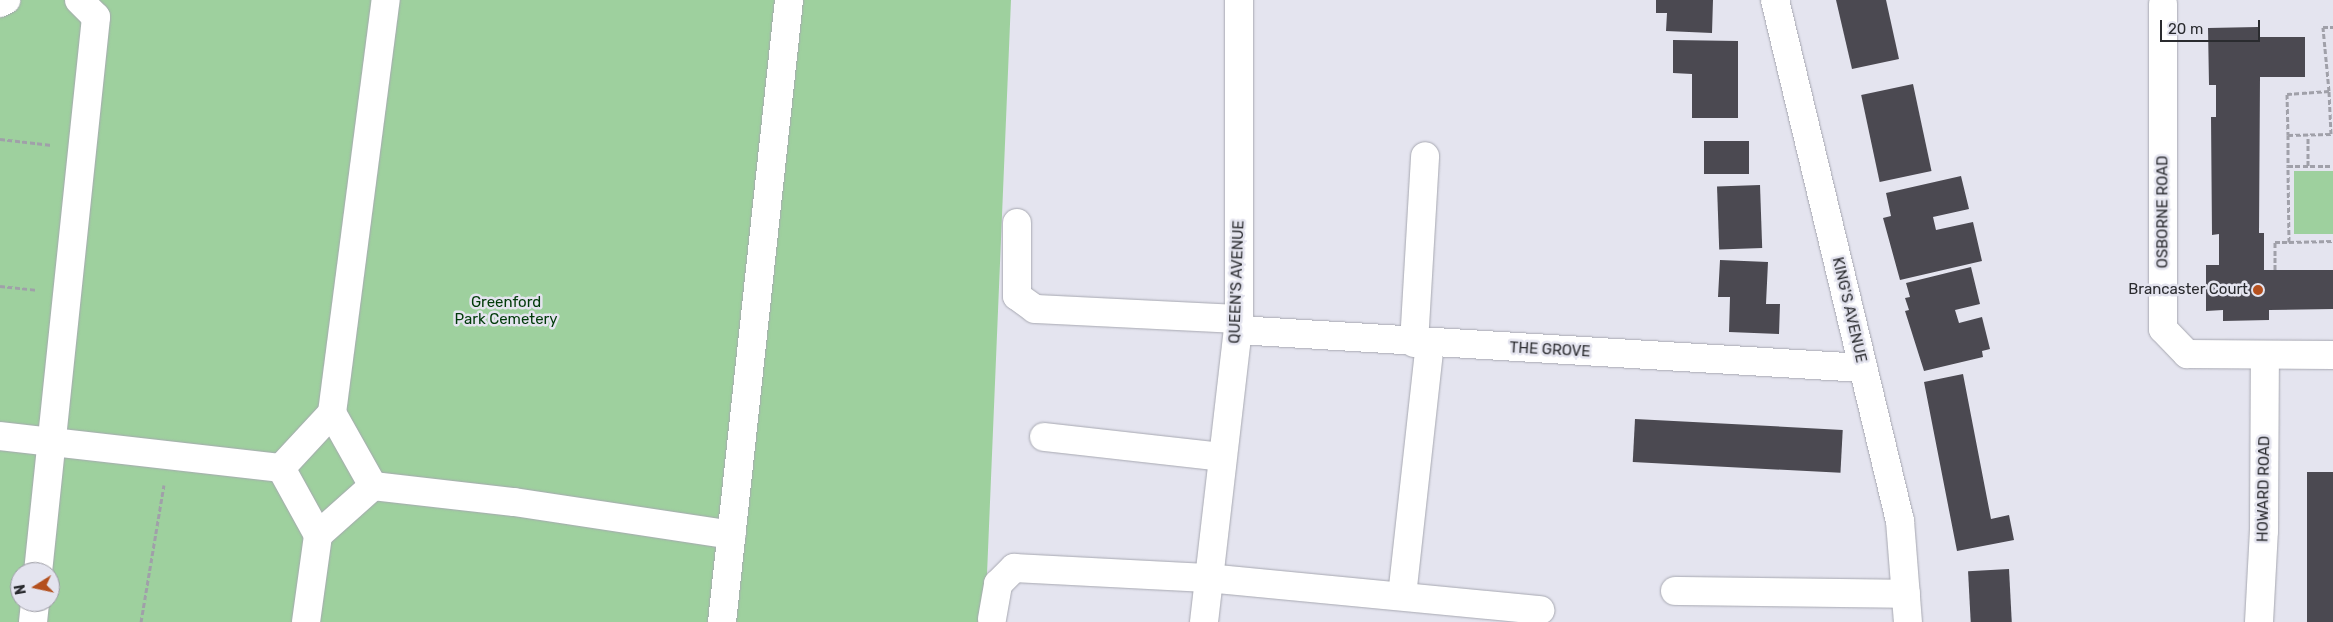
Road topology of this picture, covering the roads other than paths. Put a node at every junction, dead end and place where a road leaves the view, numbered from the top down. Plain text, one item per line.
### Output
1 (6, 0) edge
2 (79, 0) edge
3 (386, 0) edge
4 (789, 0) edge
5 (1239, 0) edge
6 (1775, 0) edge
7 (0, 3) edge
8 (2163, 4) dead end
9 (1425, 156) dead end
10 (1017, 222) dead end
11 (1238, 324) junction
12 (1422, 343) junction
13 (2333, 355) edge
14 (2265, 356) junction
15 (1863, 368) junction
16 (332, 412) junction
17 (0, 436) edge
18 (1044, 438) dead end
19 (51, 443) junction
20 (1221, 457) junction
21 (281, 468) junction
22 (373, 486) junction
23 (318, 535) junction
24 (732, 535) junction
25 (39, 562) edge
26 (1207, 578) junction
27 (1675, 591) dead end
28 (1906, 594) junction
29 (1402, 596) junction
30 (1540, 610) dead end
31 (992, 619) dead end
32 (306, 622) edge
33 (722, 622) edge
34 (1204, 622) edge
35 (1908, 622) edge
36 (2259, 622) edge

1 - 7 street
2 - 19 street
3 - 16 street
4 - 24 street
5 - 11 street, QUEEN'S AVENUE
6 - 15 street, KING'S AVENUE
8 - 14 street, OSBORNE ROAD
9 - 12 street
10 - 11 street, THE GROVE
11 - 12 street, THE GROVE
11 - 20 street, QUEEN'S AVENUE
12 - 15 street, THE GROVE
12 - 29 street
13 - 14 street, OSBORNE ROAD
14 - 36 street, HOWARD ROAD
15 - 28 street, KING'S AVENUE
16 - 21 street
16 - 22 street
17 - 19 street
18 - 20 street
19 - 21 street
19 - 25 street
20 - 26 street, QUEEN'S AVENUE
21 - 23 street
22 - 23 street
22 - 24 street
23 - 32 street
24 - 33 street
26 - 29 street
26 - 31 street
26 - 34 street, QUEEN'S AVENUE
27 - 28 street
28 - 35 street, KING'S AVENUE
29 - 30 street

